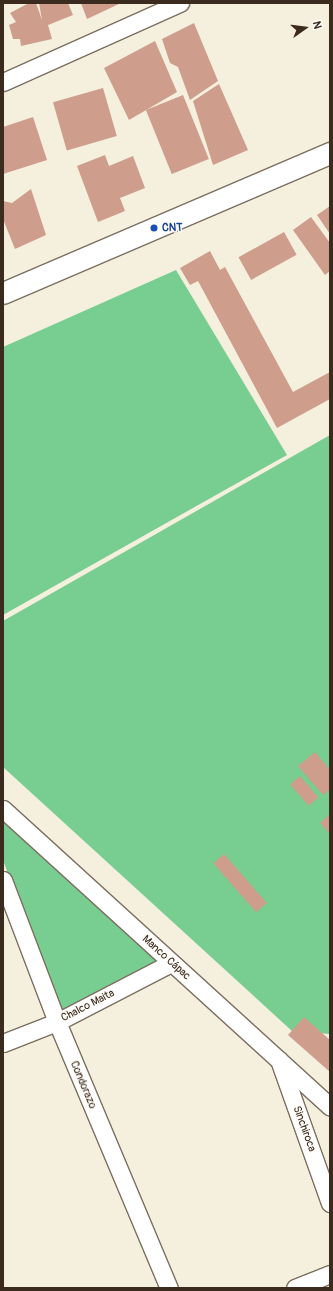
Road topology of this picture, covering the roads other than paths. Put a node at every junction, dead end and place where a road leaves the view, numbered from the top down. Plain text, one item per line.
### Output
1 (180, 3) edge
2 (3, 82) edge
3 (330, 153) edge
4 (3, 292) edge
5 (3, 809) edge
6 (3, 880) edge
7 (171, 963) junction
8 (57, 1022) junction
9 (3, 1043) edge
10 (277, 1056) junction
11 (330, 1107) edge
12 (330, 1203) edge
13 (330, 1274) edge
14 (169, 1288) edge
15 (295, 1288) edge

1 - 2 street
3 - 4 street
5 - 7 street, Manco Cápac
6 - 8 street, Condorazo
7 - 8 street, Chalco Maita
7 - 10 street, Manco Cápac
8 - 9 street, Chalco Maita
8 - 14 street, Condorazo
10 - 11 street, Manco Cápac
10 - 12 street, Sinchiroca
13 - 15 street

